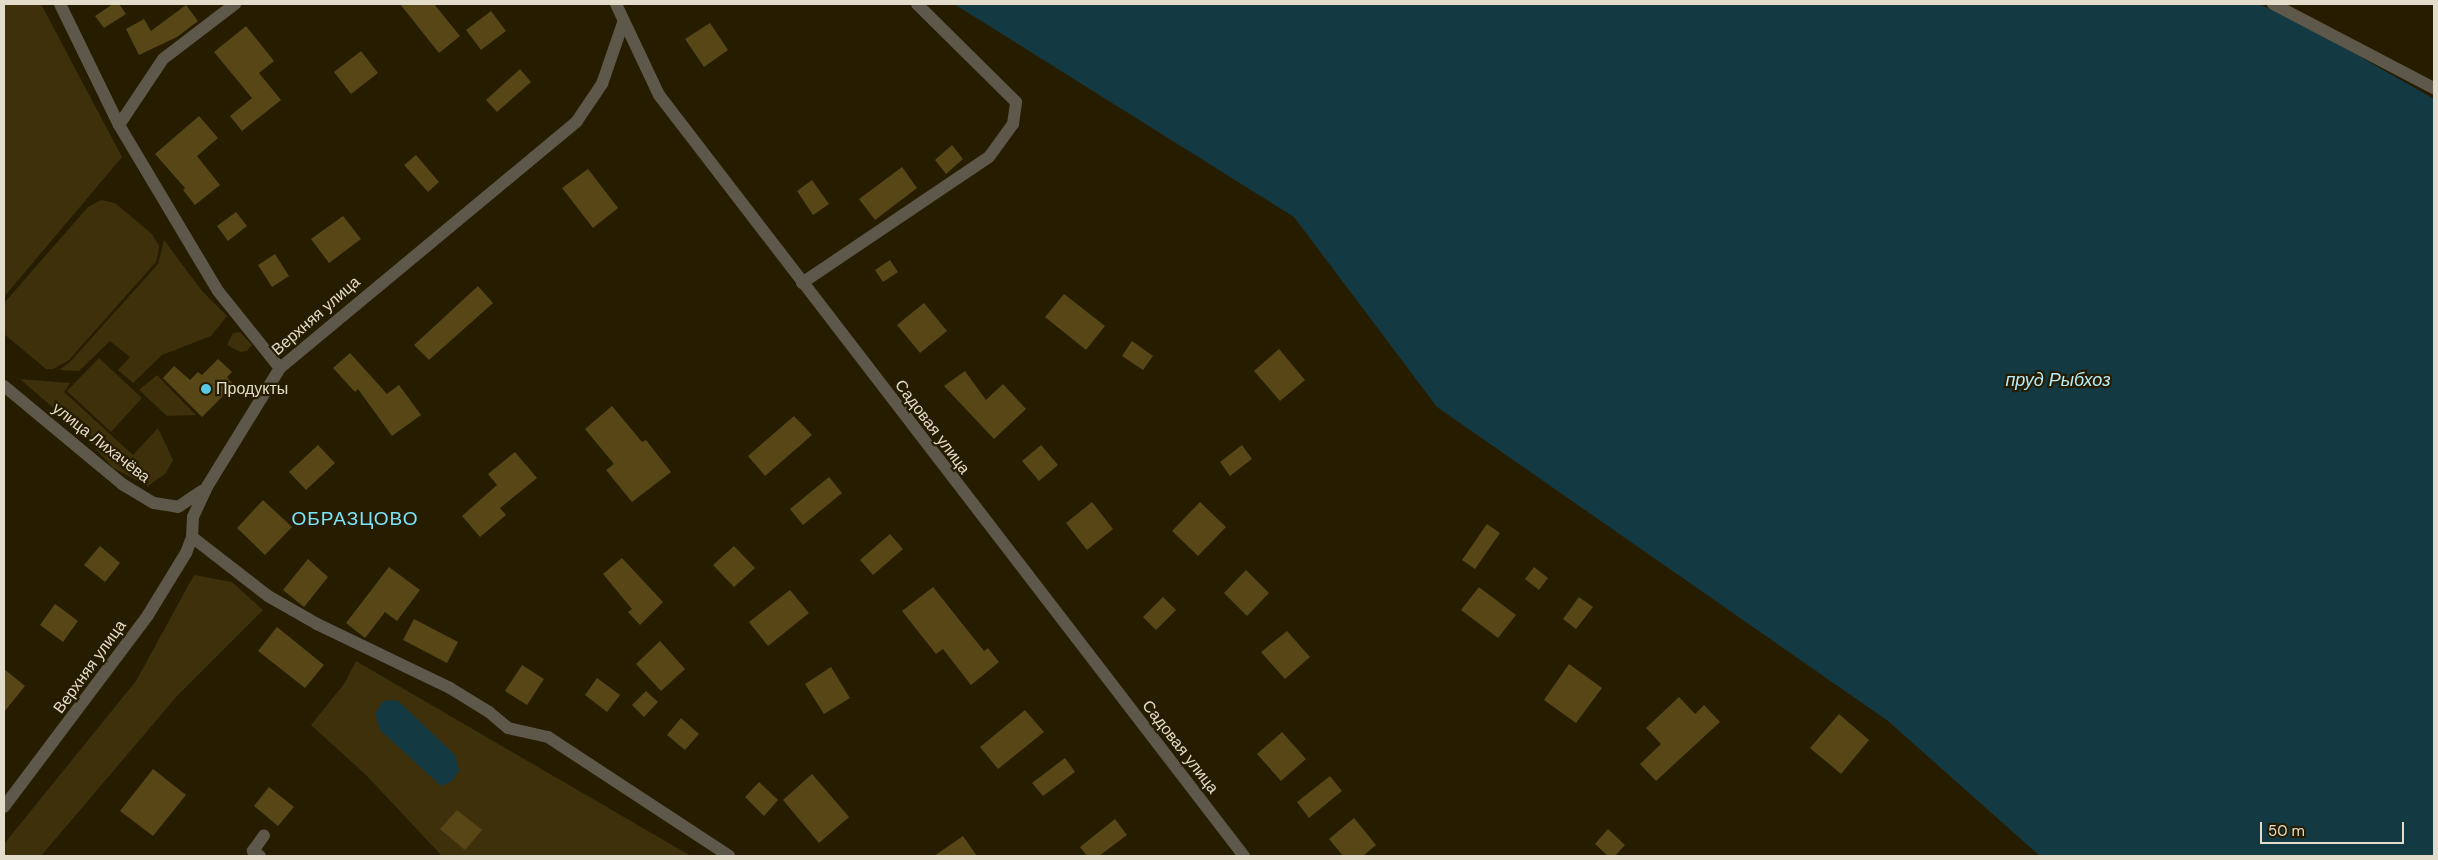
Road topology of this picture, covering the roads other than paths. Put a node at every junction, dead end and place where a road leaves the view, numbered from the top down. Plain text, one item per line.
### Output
1 (60, 4) edge
2 (235, 4) edge
3 (616, 4) edge
4 (917, 4) edge
5 (2273, 4) edge
6 (623, 23) junction
7 (2434, 88) edge
8 (119, 125) junction
9 (802, 283) junction
10 (280, 368) junction
11 (4, 386) edge
12 (208, 485) junction
13 (192, 537) junction
14 (4, 807) edge
15 (264, 836) dead end
16 (254, 855) edge
17 (729, 856) edge
18 (1244, 856) edge

1 - 8 street
2 - 8 street
3 - 6 street, Садовая улица
4 - 9 street
5 - 7 street
6 - 9 street, Садовая улица
6 - 10 street, Верхняя улица
8 - 10 street
9 - 18 street, Садовая улица
10 - 12 street, Верхняя улица
11 - 12 street, улица Лихачёва
12 - 13 street, Верхняя улица
13 - 14 street, Верхняя улица
13 - 17 street
15 - 16 street

